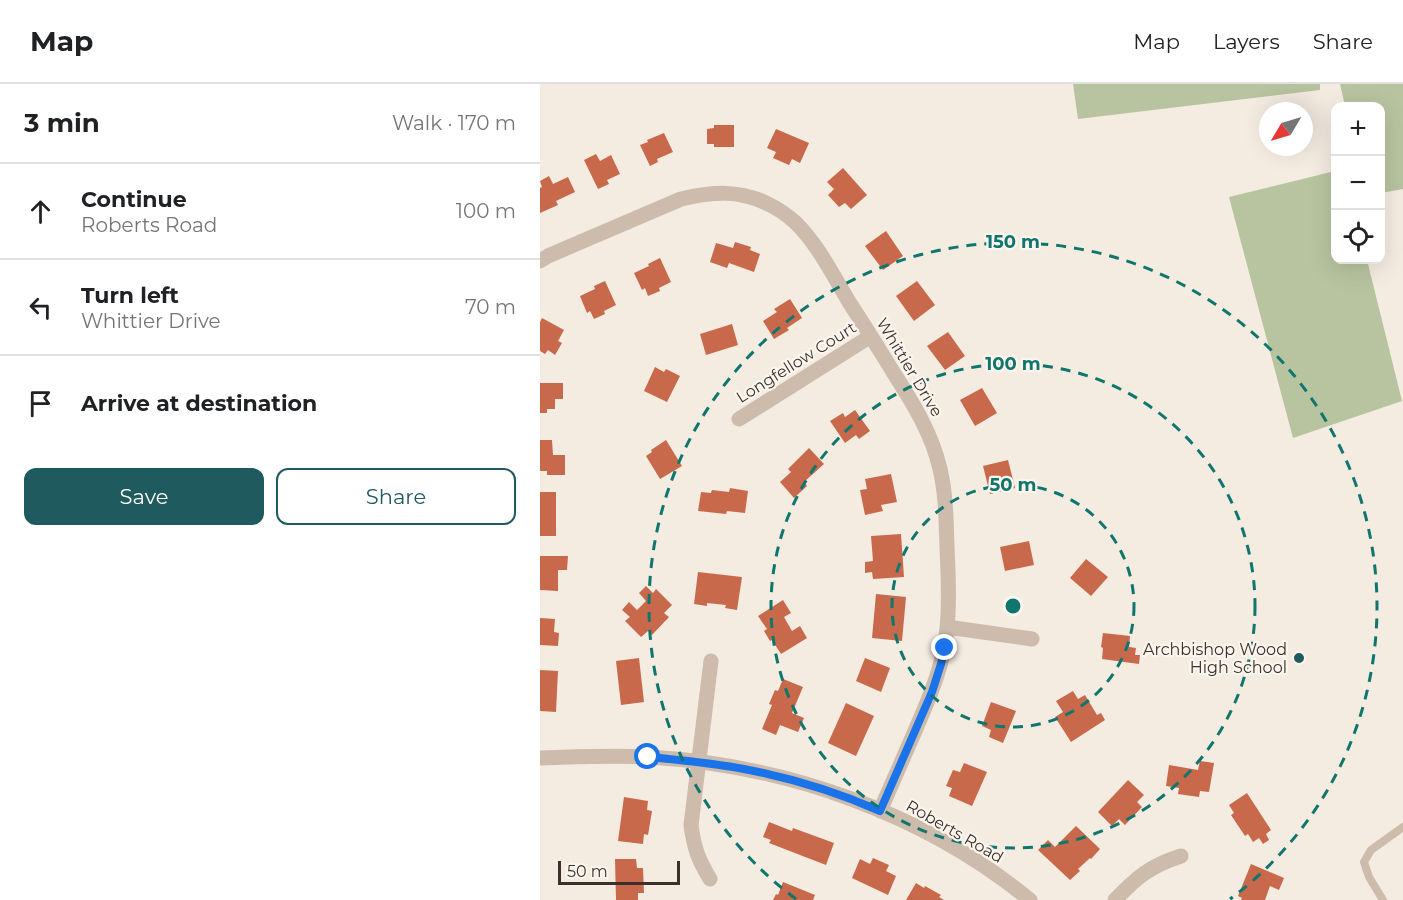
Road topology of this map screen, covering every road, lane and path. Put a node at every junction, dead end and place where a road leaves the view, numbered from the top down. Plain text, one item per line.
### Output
1 (540, 261) edge
2 (871, 336) junction
3 (739, 419) dead end
4 (947, 627) junction
5 (1032, 639) dead end
6 (711, 661) dead end
7 (540, 758) edge
8 (698, 762) junction
9 (880, 811) junction
10 (1403, 827) edge
11 (1181, 856) dead end
12 (710, 879) dead end
13 (1030, 900) edge
14 (1115, 900) edge
15 (1383, 900) edge

1 - 2 street, Whittier Drive
2 - 3 street, Longfellow Court
2 - 4 street, Whittier Drive
4 - 5 street
4 - 9 street, Whittier Drive
6 - 8 street
7 - 8 street, Roberts Road
8 - 9 street, Roberts Road
8 - 12 street
9 - 13 street, Roberts Road
10 - 15 lane
11 - 14 street

